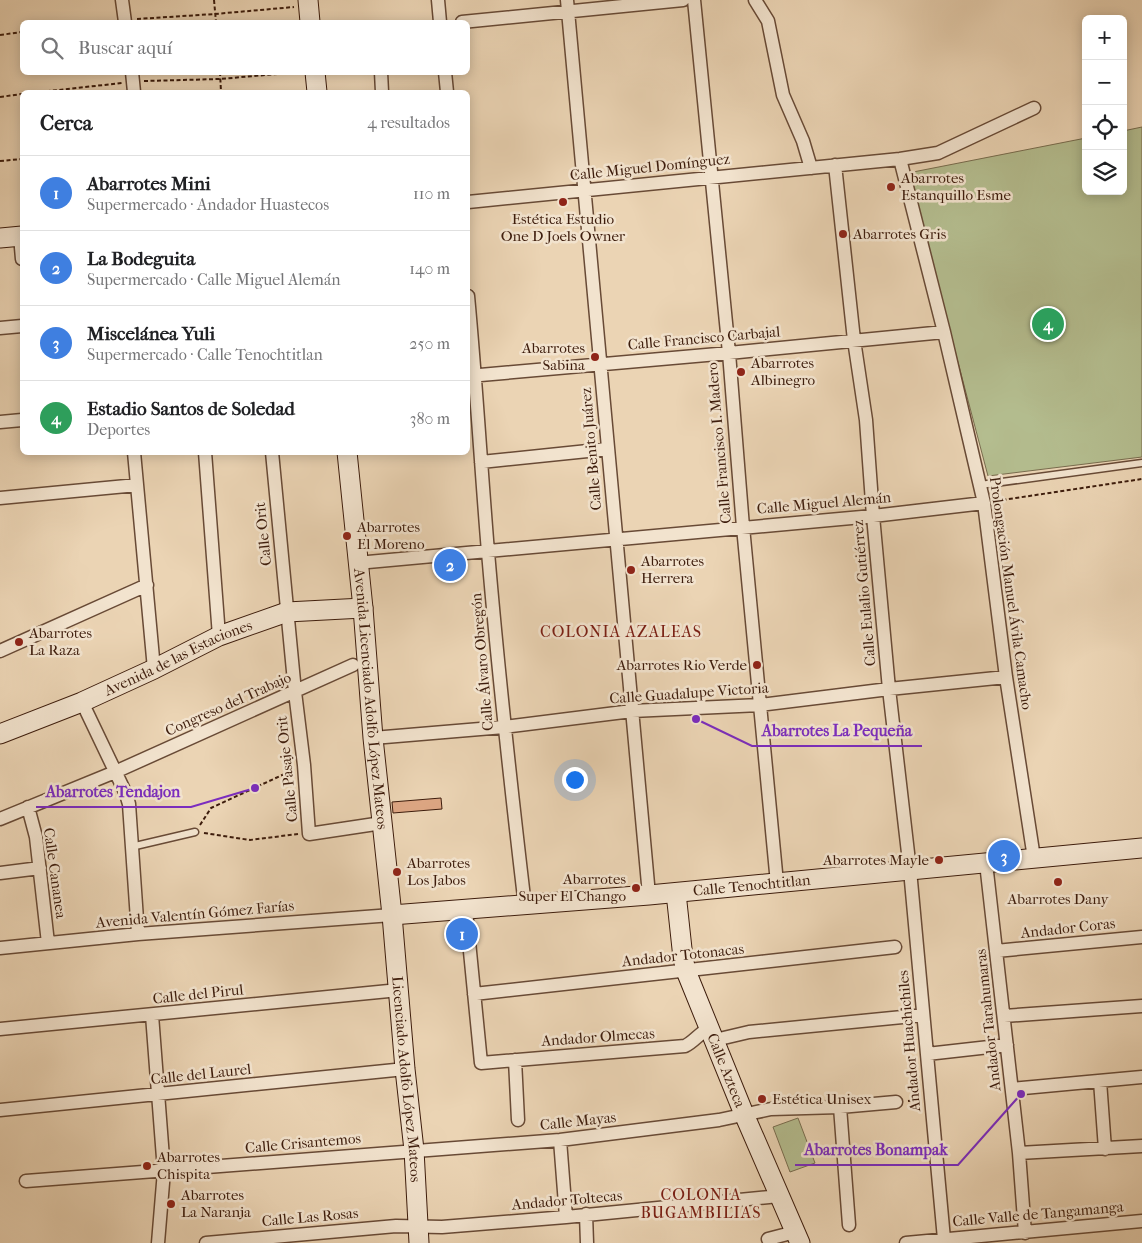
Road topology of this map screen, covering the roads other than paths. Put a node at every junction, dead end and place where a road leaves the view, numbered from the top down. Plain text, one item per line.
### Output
1 (122, 0) edge
2 (438, 0) edge
3 (683, 0) edge
4 (694, 0) edge
5 (755, 0) edge
6 (567, 6) edge
7 (124, 20) edge
8 (440, 20) edge
9 (470, 21) edge
10 (315, 75) edge
11 (381, 75) edge
12 (445, 75) edge
13 (317, 90) edge
14 (382, 90) edge
15 (447, 90) edge
16 (1034, 108) dead end
17 (900, 159) junction
18 (835, 164) junction
19 (811, 168) junction
20 (710, 178) junction
21 (584, 190) junction
22 (470, 202) edge
23 (20, 236) edge
24 (0, 238) edge
25 (20, 326) edge
26 (0, 328) edge
27 (944, 332) junction
28 (854, 340) junction
29 (470, 349) edge
30 (728, 353) junction
31 (600, 364) junction
32 (471, 376) edge
33 (20, 420) edge
34 (0, 422) edge
35 (607, 449) junction
36 (134, 455) edge
37 (205, 455) edge
38 (272, 455) edge
39 (347, 455) edge
40 (481, 462) junction
41 (1142, 463) edge
42 (137, 485) junction
43 (980, 485) junction
44 (0, 498) edge
45 (984, 503) junction
46 (873, 516) junction
47 (742, 527) junction
48 (616, 539) junction
49 (488, 552) junction
50 (357, 563) junction
51 (147, 585) junction
52 (362, 608) junction
53 (287, 612) junction
54 (219, 636) junction
55 (0, 651) edge
56 (353, 665) dead end
57 (154, 669) junction
58 (1006, 677) junction
59 (889, 689) junction
60 (295, 692) junction
61 (82, 702) junction
62 (760, 705) junction
63 (632, 711) junction
64 (504, 727) junction
65 (0, 734) edge
66 (373, 738) junction
67 (115, 772) junction
68 (28, 807) junction
69 (0, 819) edge
70 (382, 823) junction
71 (195, 832) road end
72 (131, 847) junction
73 (1142, 848) edge
74 (1034, 858) junction
75 (986, 863) junction
76 (40, 868) junction
77 (910, 870) junction
78 (0, 873) edge
79 (777, 883) junction
80 (676, 893) junction
81 (648, 895) junction
82 (525, 906) junction
83 (466, 911) junction
84 (392, 915) junction
85 (138, 934) junction
86 (1142, 937) edge
87 (48, 943) junction
88 (895, 947) dead end
89 (0, 948) edge
90 (996, 952) junction
91 (686, 971) junction
92 (398, 990) junction
93 (474, 994) junction
94 (1142, 1006) edge
95 (152, 1015) junction
96 (923, 1016) junction
97 (1004, 1016) junction
98 (0, 1029) edge
99 (712, 1034) junction
100 (1007, 1044) junction
101 (927, 1054) junction
102 (515, 1060) junction
103 (405, 1069) junction
104 (1142, 1077) edge
105 (1100, 1081) junction
106 (1012, 1089) junction
107 (158, 1094) junction
108 (896, 1102) road end
109 (840, 1107) junction
110 (0, 1110) edge
111 (744, 1114) junction
112 (518, 1120) dead end
113 (560, 1140) junction
114 (1142, 1146) edge
115 (1104, 1148) junction
116 (414, 1150) junction
117 (1019, 1153) junction
118 (164, 1171) junction
119 (26, 1181) dead end
120 (779, 1196) junction
121 (586, 1214) junction
122 (566, 1217) junction
123 (1142, 1221) edge
124 (849, 1225) dead end
125 (1025, 1233) junction
126 (418, 1235) edge
127 (798, 1237) edge
128 (944, 1239) junction
129 (158, 1243) edge
130 (206, 1243) edge
131 (587, 1243) edge
132 (770, 1243) edge
133 (906, 1243) edge

1 - 7 street
2 - 8 street
3 - 6 street
4 - 20 street, Calle Francisco I. Madero
5 - 19 street
6 - 9 street
6 - 21 street, Calle Benito Juárez
10 - 13 street
11 - 14 street
12 - 15 street
16 - 17 street, Calle Miguel Domínguez
17 - 18 street, Calle Miguel Domínguez
17 - 27 street, Prolongación Manuel Ávila Camacho
18 - 19 street, Calle Miguel Domínguez
18 - 28 street, Calle Eulalio Gutiérrez
19 - 20 street, Calle Miguel Domínguez
20 - 21 street, Calle Miguel Domínguez
20 - 30 street, Calle Francisco I. Madero
21 - 22 street, Calle Miguel Domínguez
21 - 31 street, Calle Benito Juárez
23 - 24 street
25 - 26 street
27 - 28 street, Calle Francisco Carbajal
27 - 43 street, Prolongación Manuel Ávila Camacho
28 - 30 street, Calle Francisco Carbajal
28 - 46 street, Calle Eulalio Gutiérrez
29 - 32 street, Calle Álvaro Obregón
30 - 31 street, Calle Francisco Carbajal
30 - 47 street, Calle Francisco I. Madero
31 - 32 street, Calle Francisco Carbajal
31 - 35 street, Calle Benito Juárez
32 - 40 street, Calle Álvaro Obregón
33 - 34 street
35 - 40 street
35 - 48 street, Calle Benito Juárez
36 - 42 street
37 - 54 street
38 - 53 street, Calle Orit
39 - 50 street, Avenida Licenciado Adolfo López Mateos
40 - 49 street, Calle Álvaro Obregón
41 - 43 lane
42 - 44 street
42 - 51 street
43 - 45 street, Prolongación Manuel Ávila Camacho
45 - 46 street, Calle Miguel Alemán
45 - 58 street, Prolongación Manuel Ávila Camacho
46 - 47 street, Calle Miguel Alemán
46 - 59 street, Calle Eulalio Gutiérrez
47 - 48 street, Calle Miguel Alemán
47 - 62 street, Calle Francisco I. Madero
48 - 49 street, Calle Miguel Alemán
48 - 63 street, Calle Benito Juárez
49 - 50 street, Calle Miguel Alemán
49 - 64 street, Calle Álvaro Obregón
50 - 52 street, Avenida Licenciado Adolfo López Mateos
51 - 55 street
51 - 57 street
52 - 53 street, Avenida de las Estaciones
52 - 66 street, Avenida Licenciado Adolfo López Mateos
53 - 54 street, Avenida de las Estaciones
53 - 60 street, Calle Pasaje Orit
54 - 57 street, Avenida de las Estaciones
56 - 60 street, Congreso del Trabajo
57 - 61 street, Avenida de las Estaciones
58 - 59 street, Calle Guadalupe Victoria
58 - 74 street, Prolongación Manuel Ávila Camacho
59 - 62 street, Calle Guadalupe Victoria
59 - 77 street, Calle Eulalio Gutiérrez
60 - 67 street, Congreso del Trabajo
60 - 70 street, Calle Pasaje Orit
61 - 65 street, Avenida de las Estaciones
61 - 67 street
62 - 63 street, Calle Guadalupe Victoria
62 - 79 street, Calle Francisco I. Madero
63 - 64 street, Calle Guadalupe Victoria
63 - 81 street, Calle Benito Juárez
64 - 66 street, Calle Guadalupe Victoria
64 - 82 street, Calle Álvaro Obregón
66 - 70 street, Avenida Licenciado Adolfo López Mateos
67 - 68 street, Congreso del Trabajo
67 - 72 street
68 - 69 street, Congreso del Trabajo
68 - 76 street, Calle Cananea
70 - 84 street, Avenida Licenciado Adolfo López Mateos
71 - 72 lane
72 - 85 street
73 - 74 street, Calle Tenochtitlan
74 - 75 street, Calle Tenochtitlan
75 - 77 street, Calle Tenochtitlan
75 - 90 street, Andador Tarahumaras
76 - 78 street
76 - 87 street, Calle Cananea
77 - 79 street, Calle Tenochtitlan
77 - 96 street, Andador Huachichiles
79 - 80 street, Calle Tenochtitlan
80 - 81 street, Calle Tenochtitlan
80 - 91 street, Calle Azteca
81 - 82 street, Calle Tenochtitlan
82 - 83 street, Calle Tenochtitlan
83 - 84 street, Calle Tenochtitlan
83 - 93 street
84 - 85 street, Avenida Valentín Gómez Farías
84 - 92 street, Licenciado Adolfo López Mateos
85 - 87 street, Avenida Valentín Gómez Farías
86 - 90 street, Andador Coras
87 - 89 street, Avenida Valentín Gómez Farías
88 - 91 street, Andador Totonacas
90 - 97 street, Andador Tarahumaras
91 - 93 street, Andador Totonacas
91 - 99 street, Calle Azteca
92 - 95 street, Calle del Pirul
92 - 103 street, Licenciado Adolfo López Mateos
93 - 102 street, Andador Olmecas
94 - 97 street
95 - 98 street, Calle del Pirul
95 - 107 street
96 - 99 street, Andador Olmecas
96 - 101 street, Andador Huachichiles
97 - 100 street, Andador Tarahumaras
99 - 102 street, Andador Olmecas
99 - 111 street, Calle Azteca
100 - 101 street
100 - 106 street, Andador Tarahumaras
101 - 128 street, Andador Huachichiles
102 - 112 street
103 - 107 street, Calle del Laurel
103 - 116 street, Licenciado Adolfo López Mateos
104 - 105 street
105 - 106 street
105 - 115 street
106 - 117 street, Andador Tarahumaras
107 - 110 street, Calle del Laurel
107 - 118 street
108 - 109 street, Calle Mayas
109 - 111 street, Calle Mayas
109 - 124 street
111 - 113 street, Calle Mayas
111 - 120 street, Calle Azteca
113 - 116 street, Calle Mayas
113 - 122 street
114 - 115 street
115 - 117 street
116 - 118 street, Calle Crisantemos
116 - 126 street, Licenciado Adolfo López Mateos
117 - 125 street, Andador Tarahumaras
118 - 119 street, Calle Crisantemos
118 - 129 street
120 - 121 street, Andador Toltecas
120 - 127 street, Calle Azteca
121 - 122 street, Andador Toltecas
121 - 131 street
122 - 126 street, Andador Toltecas
123 - 125 street, Calle Valle de Tangamanga
125 - 128 street, Calle Valle de Tangamanga
126 - 130 street, Calle Las Rosas
127 - 132 street
128 - 133 street, Calle Valle de Tangamanga

